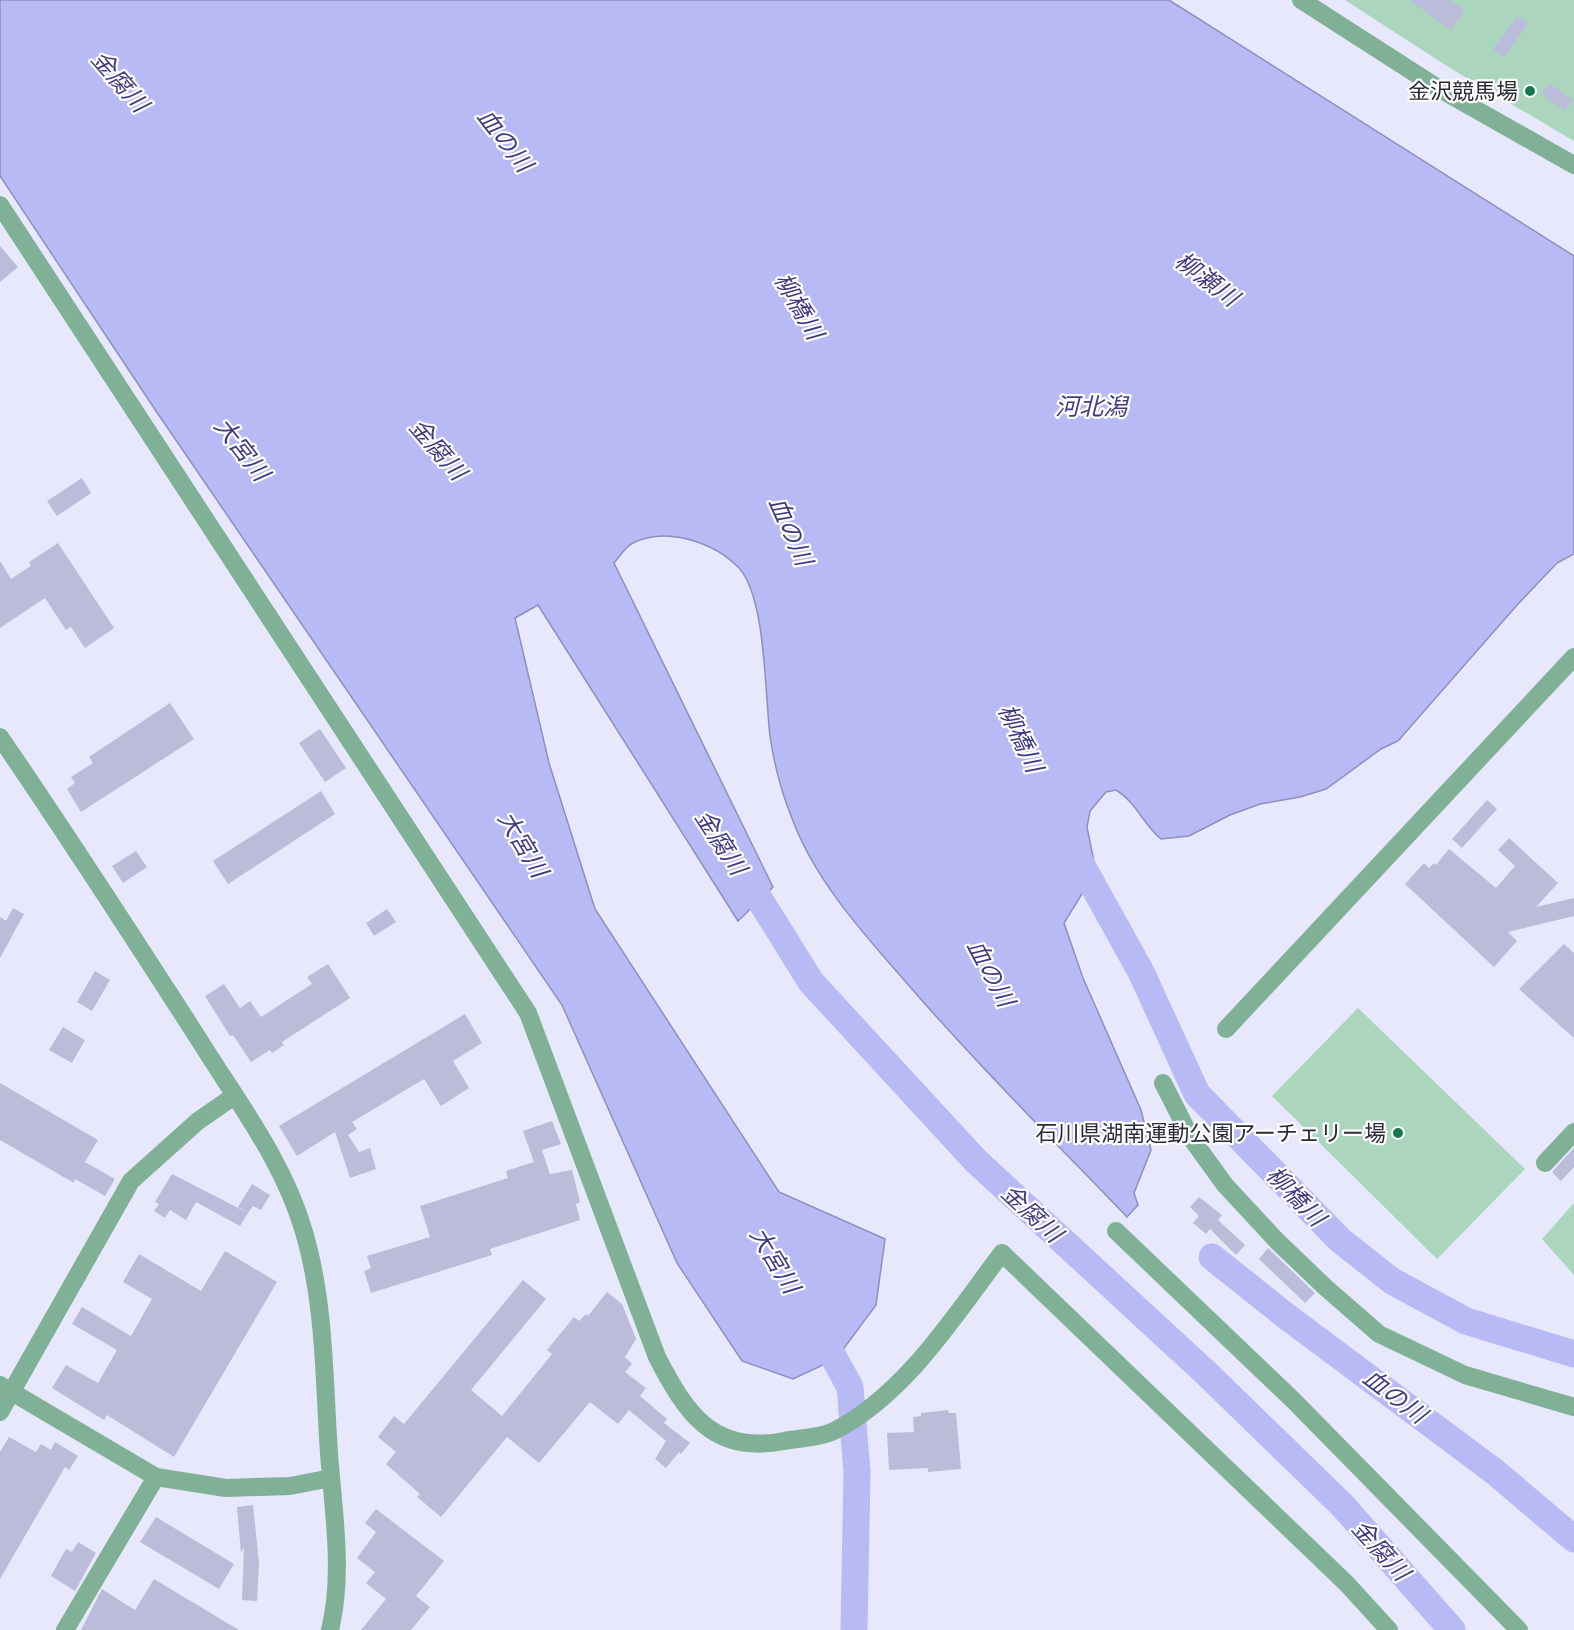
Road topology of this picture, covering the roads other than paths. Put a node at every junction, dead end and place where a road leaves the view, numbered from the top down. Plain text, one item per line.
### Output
1 (1301, 0) edge
2 (1574, 165) edge
3 (0, 206) edge
4 (1574, 657) edge
5 (0, 737) edge
6 (1226, 1029) dead end
7 (1163, 1083) dead end
8 (234, 1096) junction
9 (1574, 1132) edge
10 (1545, 1163) dead end
11 (1116, 1231) dead end
12 (6, 1388) edge
13 (1574, 1407) edge
14 (0, 1412) edge
15 (156, 1477) junction
16 (331, 1478) junction
17 (65, 1630) edge
18 (330, 1630) edge
19 (1389, 1630) edge
20 (1519, 1630) edge

1 - 2 street
3 - 19 street
4 - 6 street
5 - 8 street
7 - 13 street
8 - 12 street
8 - 16 street
9 - 10 street
11 - 20 street
12 - 14 street
12 - 15 street
15 - 16 street
15 - 17 street
16 - 18 street

